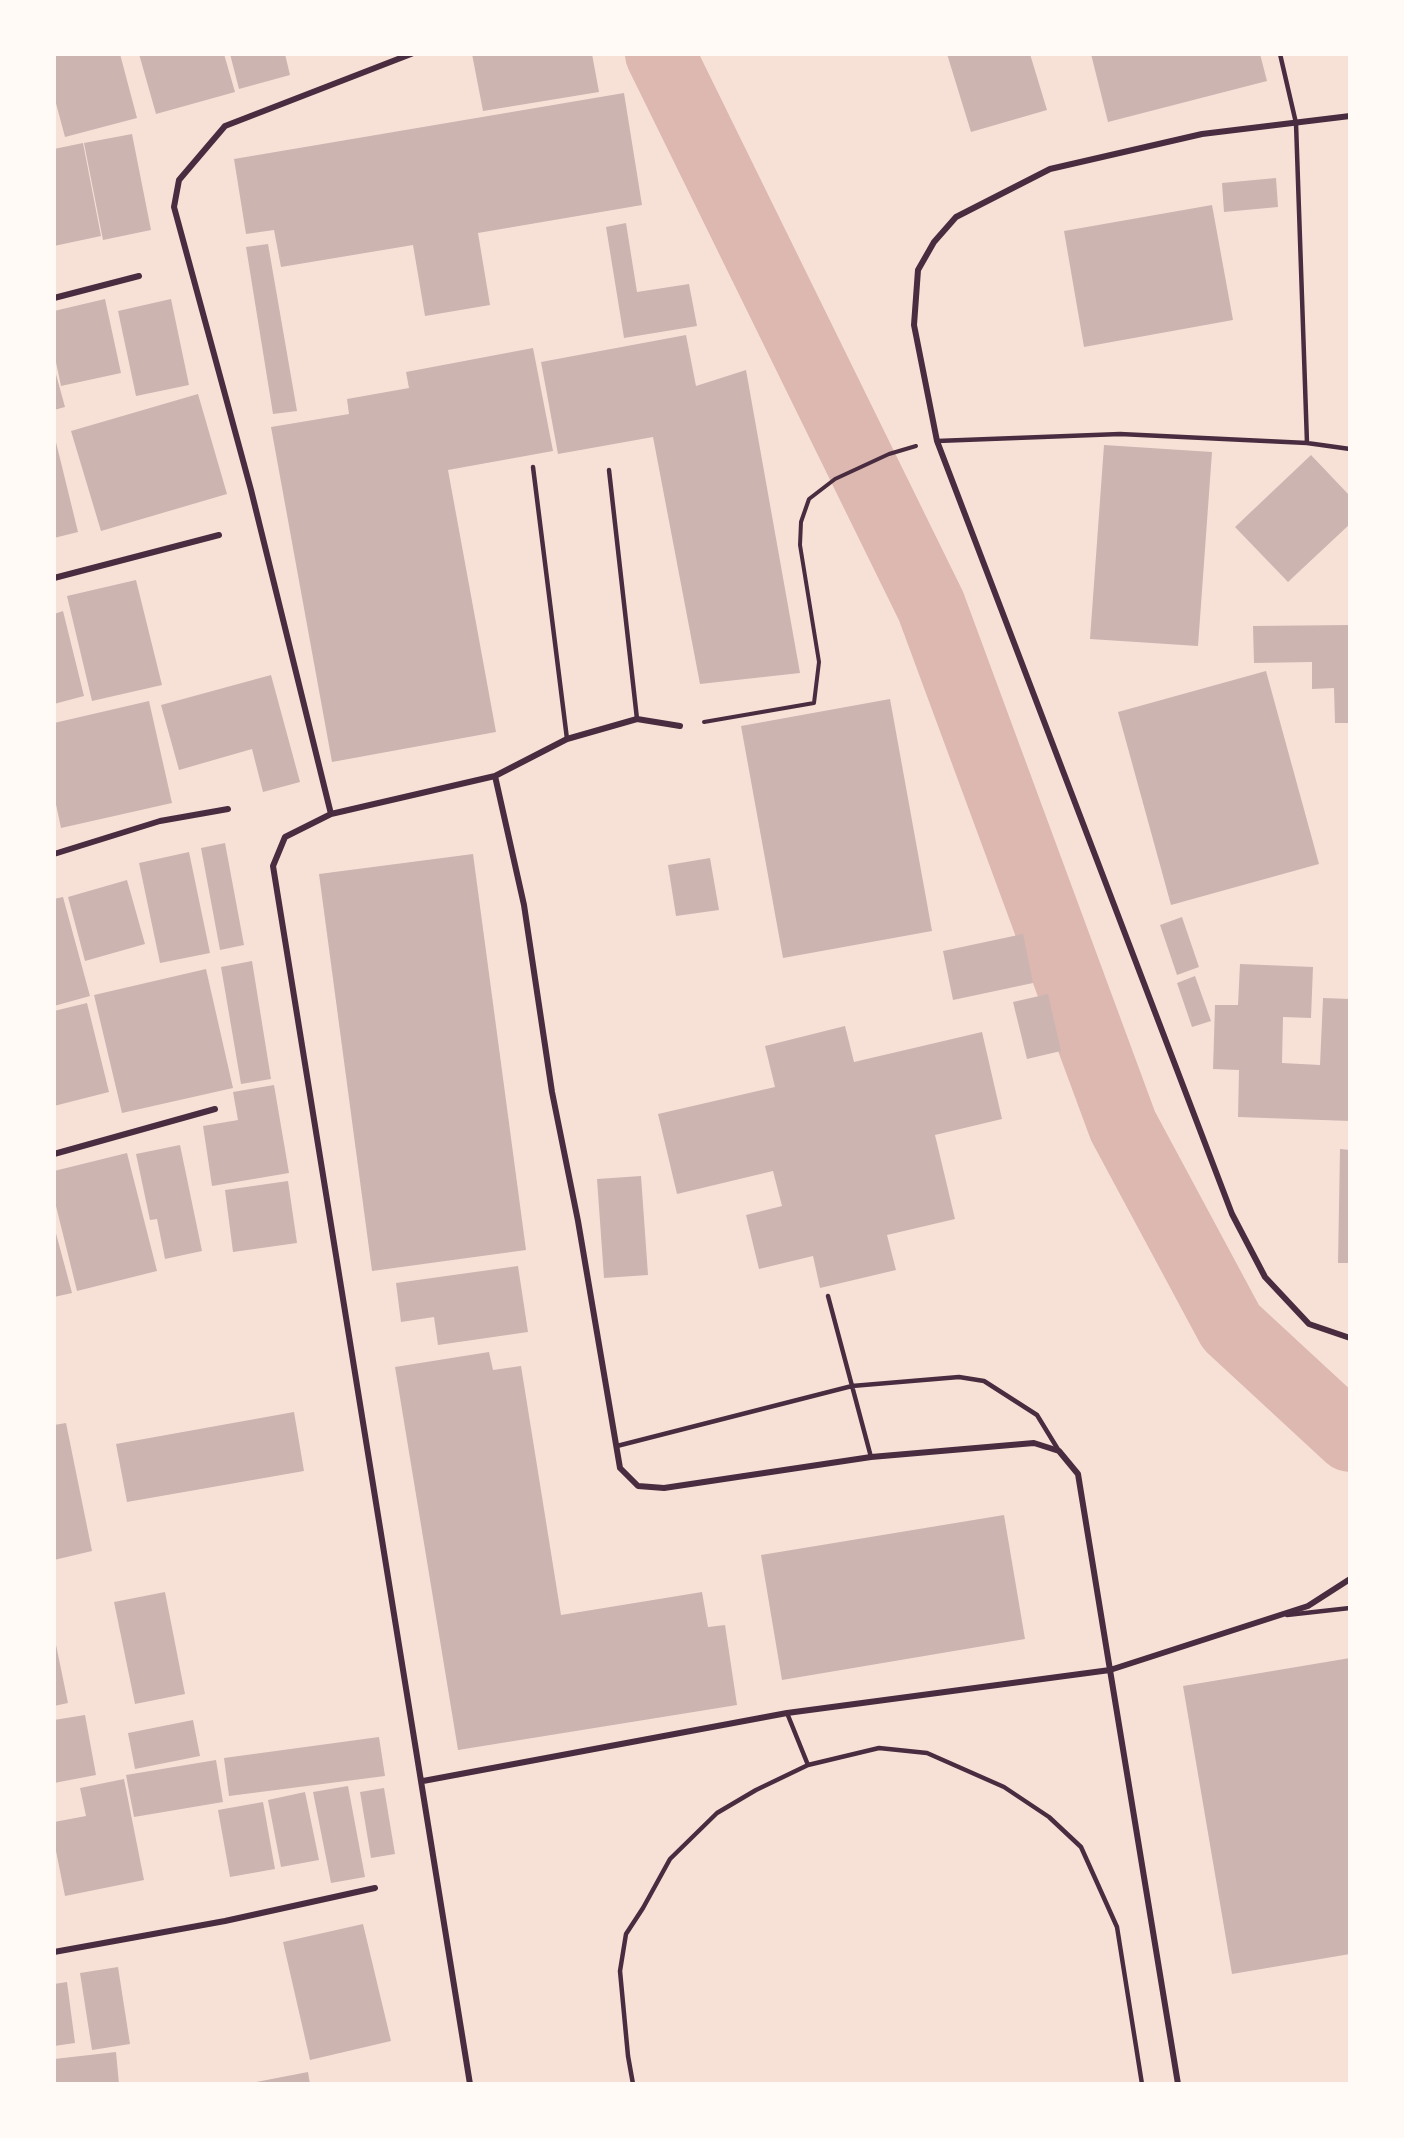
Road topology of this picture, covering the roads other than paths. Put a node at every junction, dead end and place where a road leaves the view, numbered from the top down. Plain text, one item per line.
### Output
1 (411, 54) edge
2 (1280, 54) edge
3 (1350, 116) edge
4 (1296, 123) junction
5 (139, 276) dead end
6 (54, 298) edge
7 (936, 441) junction
8 (1307, 443) junction
9 (1350, 449) edge
10 (533, 467) dead end
11 (609, 470) dead end
12 (219, 535) dead end
13 (54, 578) edge
14 (637, 719) junction
15 (680, 726) road end
16 (567, 739) junction
17 (495, 776) junction
18 (228, 809) dead end
19 (331, 814) junction
20 (54, 854) edge
21 (215, 1109) dead end
22 (54, 1154) edge
23 (828, 1296) dead end
24 (1350, 1338) edge
25 (852, 1386) junction
26 (617, 1446) junction
27 (1059, 1451) junction
28 (871, 1457) junction
29 (1350, 1579) edge
30 (1350, 1608) edge
31 (1278, 1616) junction
32 (1110, 1670) junction
33 (787, 1713) junction
34 (808, 1765) junction
35 (423, 1781) junction
36 (375, 1888) dead end
37 (54, 1952) edge
38 (470, 2084) edge
39 (633, 2084) edge
40 (1142, 2084) edge
41 (1178, 2084) edge

1 - 19 street
2 - 4 lane
3 - 4 street
4 - 7 street
4 - 8 lane
5 - 6 street
7 - 8 lane
7 - 24 street
8 - 9 lane
10 - 16 lane
11 - 14 lane
12 - 13 street
14 - 15 street
14 - 16 street
16 - 17 street
17 - 19 street
17 - 26 street
18 - 20 street
19 - 35 street
21 - 22 street
23 - 25 lane
25 - 26 lane
25 - 27 lane
25 - 28 lane
26 - 28 street
27 - 28 street
27 - 32 street
29 - 31 street
30 - 31 lane
31 - 32 street
32 - 33 street
32 - 41 street
33 - 34 lane
33 - 35 street
34 - 39 lane
34 - 40 lane
35 - 38 street
36 - 37 street

